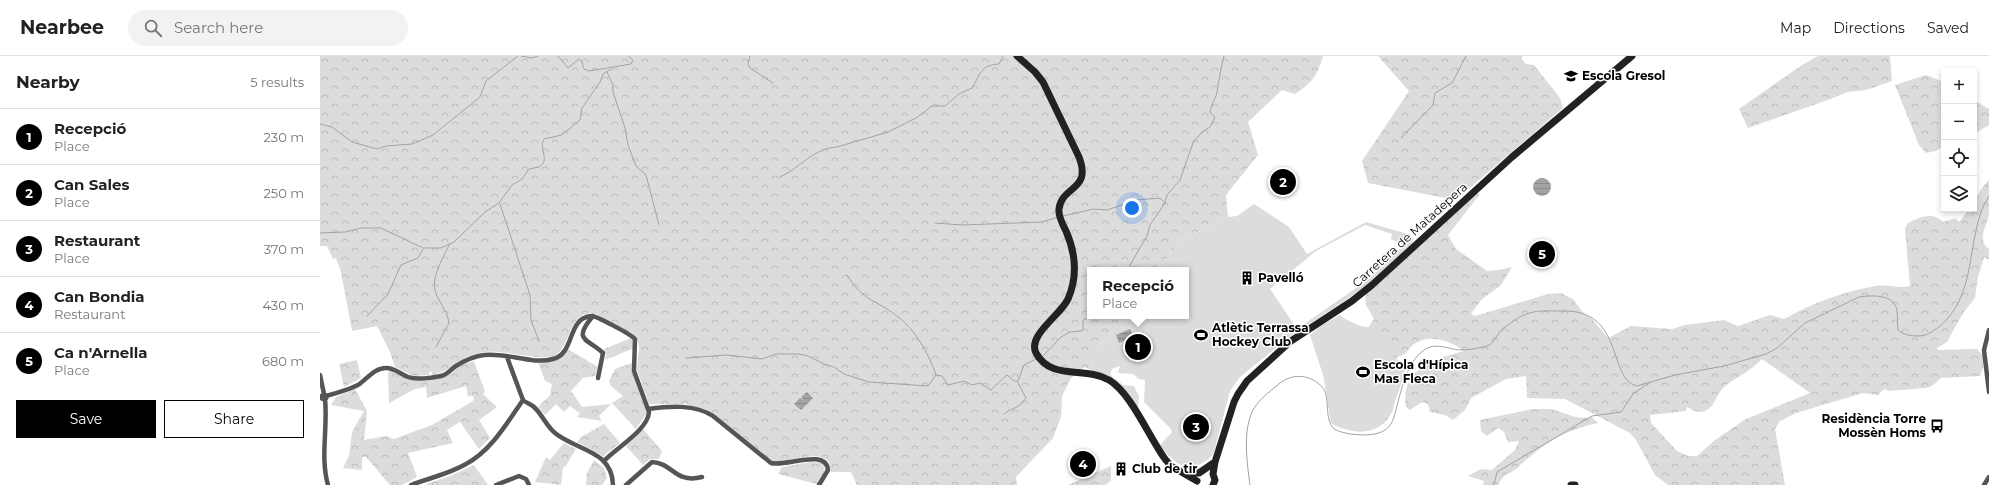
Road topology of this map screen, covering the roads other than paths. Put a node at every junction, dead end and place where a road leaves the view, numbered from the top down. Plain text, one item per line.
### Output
1 (1017, 56) edge
2 (1632, 56) edge
3 (593, 316) junction
4 (1989, 330) edge
5 (507, 356) junction
6 (320, 375) edge
7 (598, 378) dead end
8 (1989, 392) edge
9 (323, 397) edge
10 (523, 400) junction
11 (648, 409) junction
12 (604, 461) junction
13 (1215, 462) junction
14 (1201, 472) junction
15 (1185, 473) junction
16 (702, 477) dead end
17 (1989, 477) edge
18 (1217, 482) edge
19 (1197, 483) edge
20 (328, 485) edge
21 (411, 485) edge
22 (496, 485) edge
23 (529, 485) edge
24 (613, 485) edge
25 (626, 485) edge
26 (820, 485) edge
27 (1572, 485) edge
28 (1575, 485) edge
29 (1984, 485) edge

1 - 15 street
2 - 13 street, Carretera de Matadepera
3 - 5 street
3 - 7 street
3 - 11 street
4 - 8 street
5 - 9 street
5 - 10 street
6 - 9 street
9 - 20 street
10 - 12 street
10 - 21 street
11 - 12 street
11 - 26 street
12 - 24 street
13 - 14 street
13 - 18 street, Carretera de Matadepera
14 - 15 street
14 - 18 street
14 - 19 street
15 - 19 street
16 - 25 street
17 - 29 street
22 - 23 street
27 - 28 street

